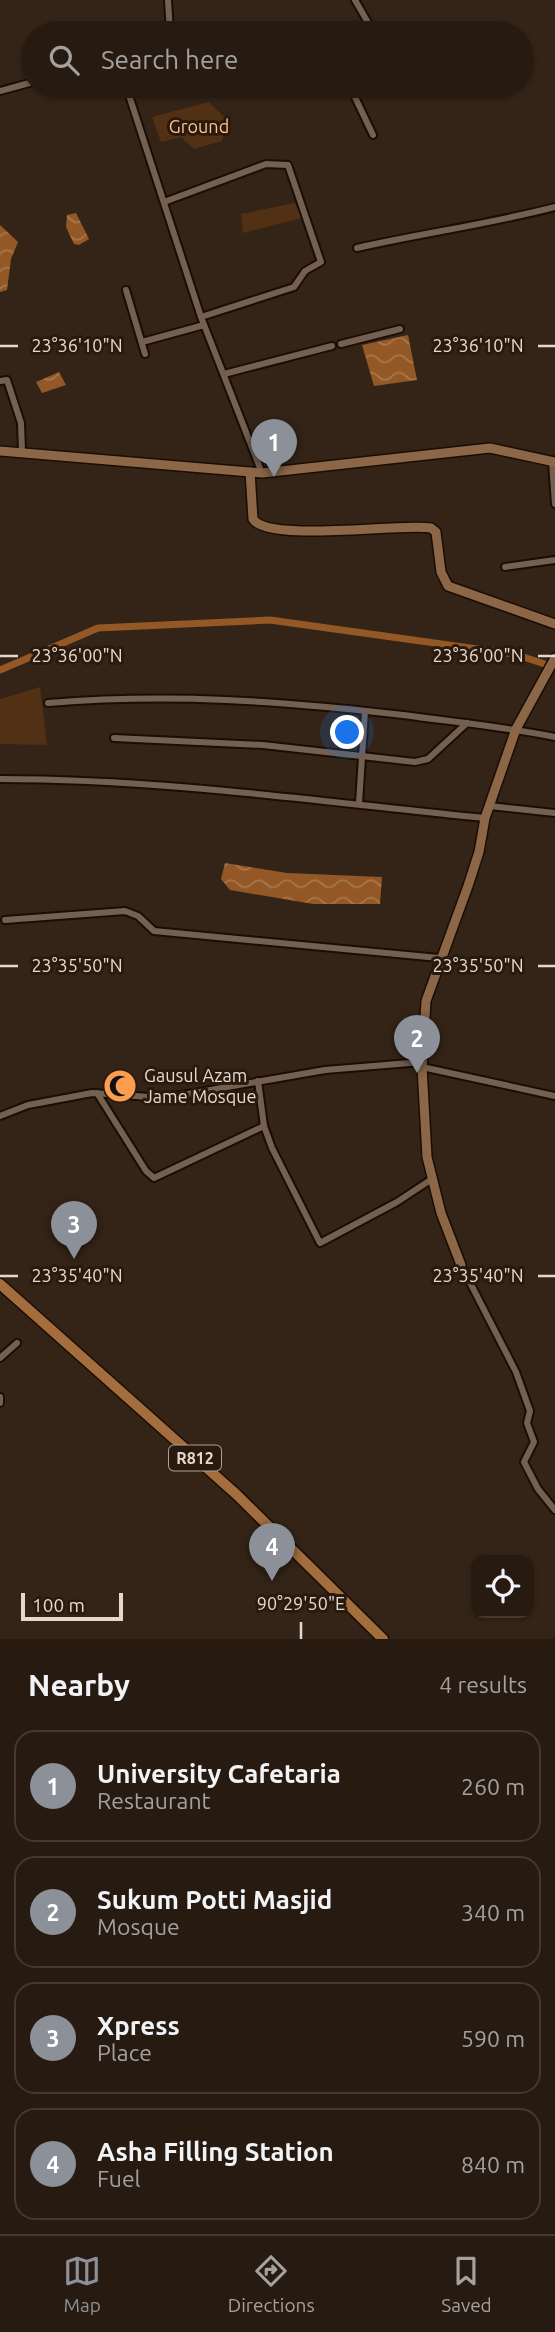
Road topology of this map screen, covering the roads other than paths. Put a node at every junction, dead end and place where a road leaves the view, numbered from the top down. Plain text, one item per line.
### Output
1 (168, 0) edge
2 (355, 0) edge
3 (169, 21) edge
4 (367, 21) edge
5 (21, 85) edge
6 (0, 91) edge
7 (130, 98) edge
8 (355, 98) edge
9 (373, 135) dead end
10 (164, 202) junction
11 (555, 208) edge
12 (358, 248) dead end
13 (126, 290) dead end
14 (201, 317) junction
15 (204, 325) junction
16 (400, 329) dead end
17 (142, 342) junction
18 (341, 344) dead end
19 (332, 346) dead end
20 (145, 354) dead end
21 (224, 374) junction
22 (0, 381) edge
23 (0, 451) edge
24 (22, 451) junction
25 (553, 462) edge
26 (250, 472) junction
27 (262, 472) junction
28 (555, 504) edge
29 (555, 560) edge
30 (505, 567) dead end
31 (555, 624) edge
32 (555, 658) edge
33 (48, 703) dead end
34 (365, 711) junction
35 (467, 723) junction
36 (516, 729) junction
37 (555, 737) edge
38 (114, 738) dead end
39 (361, 754) junction
40 (0, 779) edge
41 (359, 803) junction
42 (490, 806) junction
43 (555, 813) edge
44 (485, 818) junction
45 (5, 920) dead end
46 (439, 958) junction
47 (422, 1065) junction
48 (258, 1081) junction
49 (97, 1093) junction
50 (555, 1096) edge
51 (0, 1116) edge
52 (264, 1126) junction
53 (432, 1179) junction
54 (461, 1265) joint
55 (0, 1284) edge
56 (17, 1343) dead end
57 (0, 1358) edge
58 (0, 1397) edge
59 (0, 1403) edge
60 (555, 1510) edge
61 (383, 1639) edge

1 - 3 street
2 - 4 street
5 - 6 street
7 - 10 street
8 - 9 street
10 - 14 street
10 - 14 street
11 - 12 street
13 - 17 street
14 - 15 street
15 - 17 street
15 - 21 street
16 - 18 street
17 - 20 street
19 - 21 street
21 - 27 street
22 - 24 street
23 - 24 street
24 - 26 street
25 - 27 street
25 - 28 street
26 - 27 street
26 - 31 street
29 - 30 street
32 - 36 street
33 - 34 street
34 - 35 street
34 - 39 street
35 - 36 street
35 - 39 street
36 - 37 street
36 - 42 street
38 - 39 street
39 - 41 street
40 - 41 street
41 - 44 street
42 - 43 street
42 - 44 street
44 - 46 street
45 - 46 street
46 - 47 street
47 - 48 street
47 - 50 street
47 - 53 street
48 - 49 street
48 - 52 street
49 - 51 street
49 - 52 street
52 - 53 street
53 - 54 street
54 - 60 street
55 - 61 main road, R812
56 - 57 street
58 - 59 street

